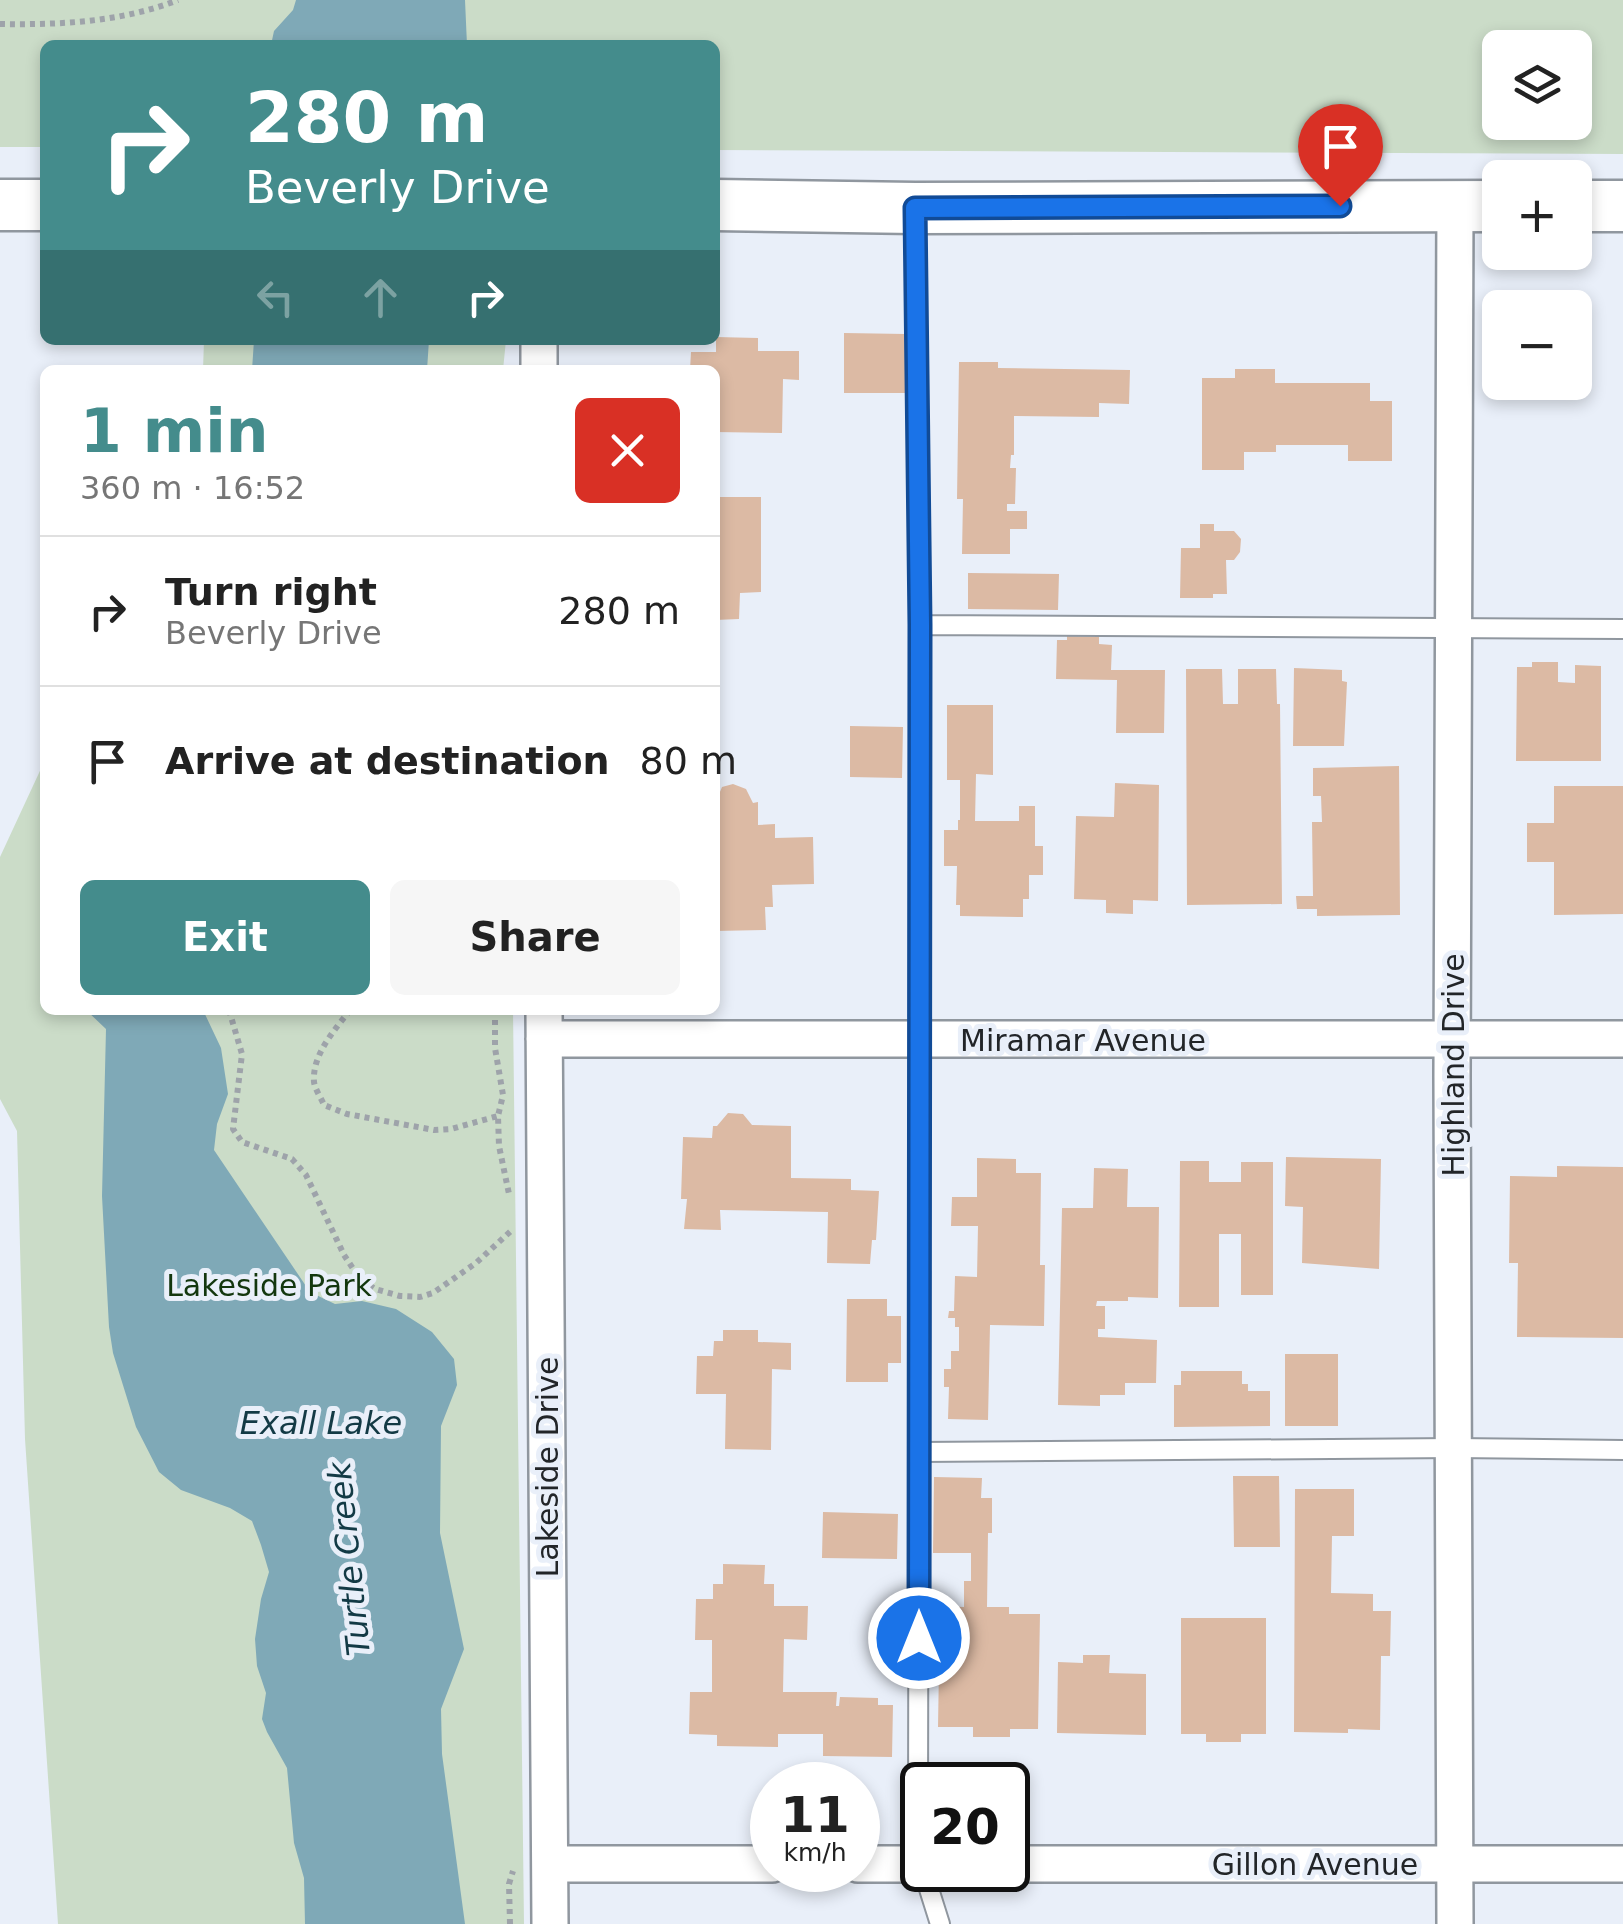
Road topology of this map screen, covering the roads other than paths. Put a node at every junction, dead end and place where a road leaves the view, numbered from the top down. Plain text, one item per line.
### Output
1 (0, 205) edge
2 (40, 205) edge
3 (720, 206) edge
4 (1478, 206) edge
5 (1592, 206) edge
6 (1623, 206) edge
7 (915, 208) junction
8 (920, 625) junction
9 (1623, 629) edge
10 (1454, 630) junction
11 (544, 1025) edge
12 (1452, 1039) junction
13 (1623, 1039) edge
14 (920, 1040) junction
15 (1455, 1448) junction
16 (1623, 1450) edge
17 (920, 1452) junction
18 (918, 1762) edge
19 (550, 1864) junction
20 (750, 1864) edge
21 (1030, 1864) edge
22 (1454, 1864) junction
23 (1623, 1864) edge
24 (930, 1892) edge
25 (550, 1924) edge
26 (940, 1924) edge
27 (1455, 1924) edge

1 - 2 street
3 - 7 street
4 - 7 street
4 - 10 street, Highland Drive
5 - 6 street
7 - 8 lane
8 - 10 lane
8 - 14 lane
9 - 10 lane
10 - 12 street, Highland Drive
11 - 14 street, Miramar Avenue
11 - 19 street, Lakeside Drive
12 - 13 street, Miramar Avenue
12 - 14 street, Miramar Avenue
12 - 15 street, Highland Drive
14 - 17 lane
15 - 16 lane
15 - 17 lane
15 - 22 street, Highland Drive
17 - 18 lane
19 - 20 street
19 - 25 street, Lakeside Drive
21 - 22 street, Gillon Avenue
22 - 23 street, Gillon Avenue
22 - 27 street, Highland Drive
24 - 26 lane

